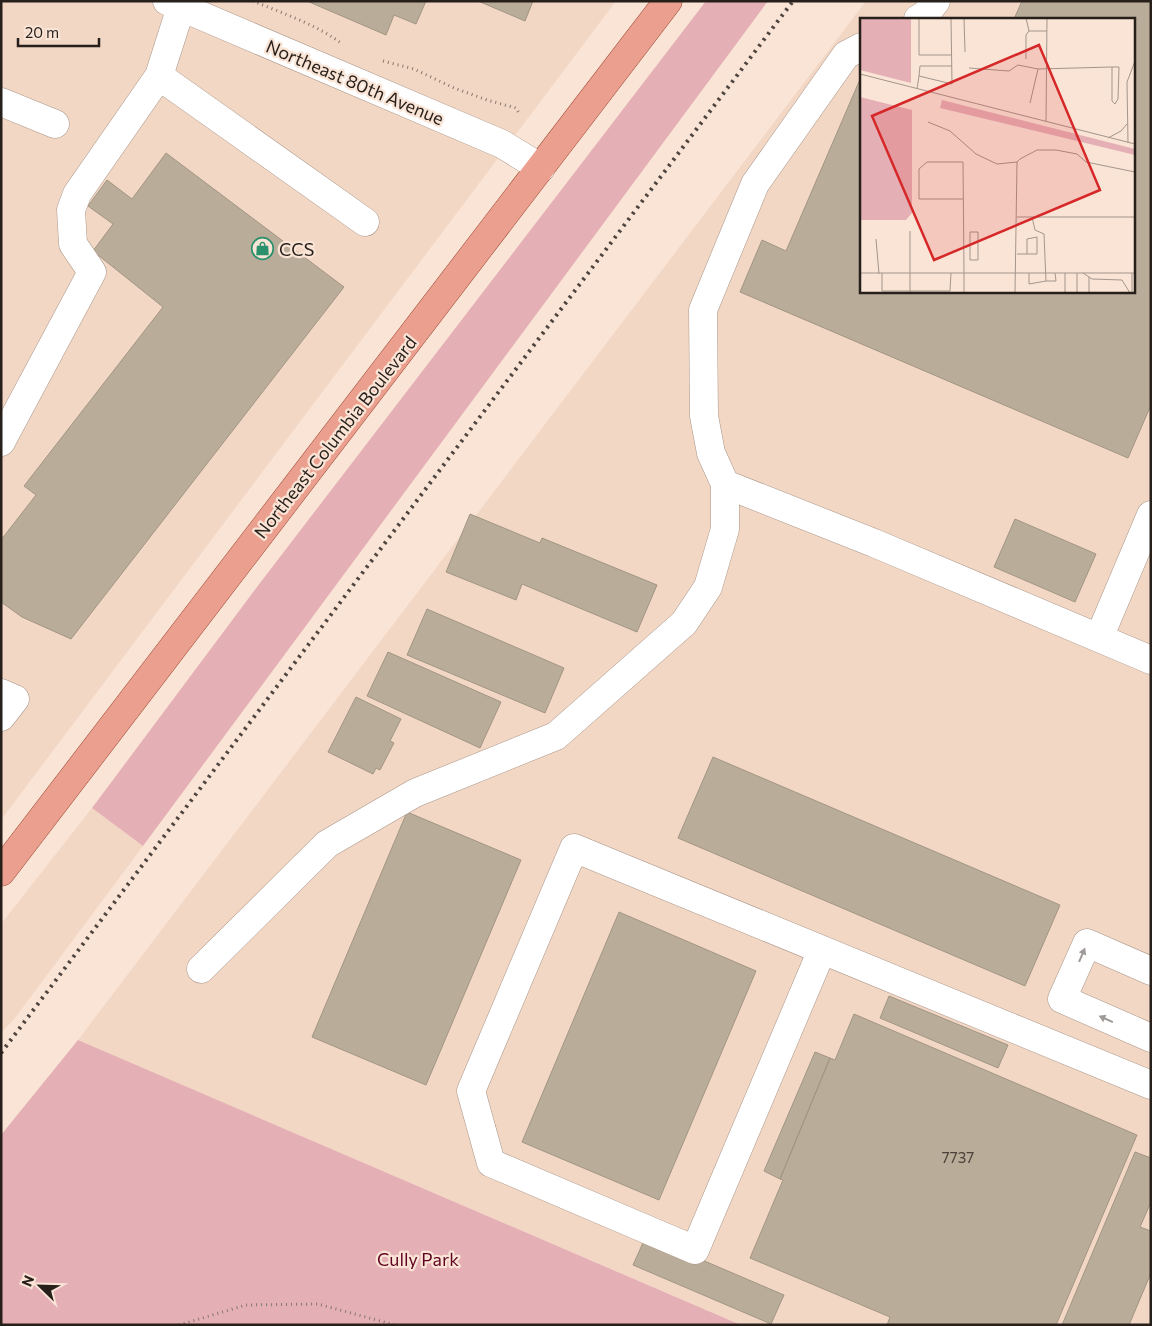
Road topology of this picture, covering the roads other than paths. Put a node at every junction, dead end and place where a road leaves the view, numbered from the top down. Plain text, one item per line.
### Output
1 (668, 1) edge
2 (936, 1) edge
3 (177, 3) edge
4 (920, 18) edge
5 (860, 48) edge
6 (159, 76) junction
7 (1, 102) edge
8 (55, 124) dead end
9 (541, 168) junction
10 (365, 222) dead end
11 (1, 442) edge
12 (726, 484) junction
13 (1148, 530) edge
14 (1099, 638) junction
15 (1151, 660) edge
16 (1, 693) edge
17 (1, 718) edge
18 (1, 872) edge
19 (822, 950) junction
20 (202, 969) dead end
21 (1151, 971) edge
22 (1151, 1038) edge
23 (1151, 1085) edge

1 - 9 main road, Northeast Columbia Boulevard
2 - 4 street
3 - 6 street
3 - 9 street, Northeast 80th Avenue
5 - 12 street
6 - 10 street
6 - 11 street
7 - 8 street
9 - 18 main road, Northeast Columbia Boulevard
12 - 14 street
12 - 20 street
13 - 14 street
14 - 15 street
16 - 17 street
19 - 19 street
19 - 23 street
22 -> 21 street

